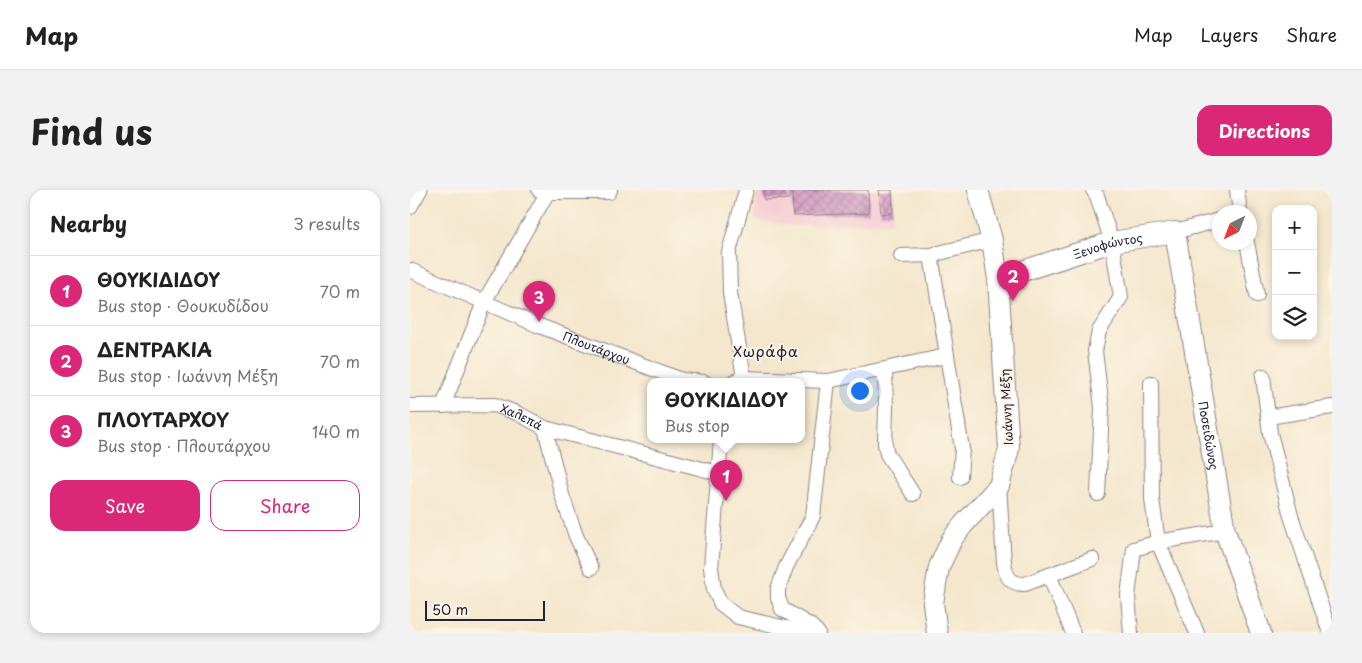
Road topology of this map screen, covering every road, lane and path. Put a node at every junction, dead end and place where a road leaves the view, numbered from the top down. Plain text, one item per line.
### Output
1 (420, 190) edge
2 (746, 190) edge
3 (978, 190) edge
4 (1093, 190) edge
5 (1237, 190) edge
6 (543, 191) edge
7 (609, 191) edge
8 (1239, 205) edge
9 (410, 207) edge
10 (1212, 222) edge
11 (1175, 232) junction
12 (992, 240) junction
13 (1112, 242) junction
14 (1249, 250) edge
15 (931, 254) junction
16 (901, 256) dead end
17 (410, 270) edge
18 (998, 279) junction
19 (1257, 295) dead end
20 (484, 302) junction
21 (946, 356) junction
22 (885, 370) junction
23 (1263, 376) dead end
24 (677, 378) edge
25 (739, 378) edge
26 (805, 381) edge
27 (828, 381) junction
28 (1150, 383) dead end
29 (410, 406) edge
30 (444, 406) junction
31 (1332, 408) edge
32 (1268, 417) junction
33 (544, 428) junction
34 (721, 443) edge
35 (718, 473) junction
36 (960, 476) dead end
37 (999, 486) junction
38 (913, 494) dead end
39 (1098, 494) dead end
40 (1225, 531) junction
41 (1158, 542) junction
42 (1092, 559) dead end
43 (591, 568) dead end
44 (1049, 575) junction
45 (808, 633) edge
46 (818, 633) edge
47 (937, 633) edge
48 (1074, 633) edge
49 (1131, 633) edge
50 (1197, 633) edge
51 (1260, 633) edge
52 (1330, 633) edge

1 - 9 street
2 - 25 street
3 - 12 street, Ιωάννη Μέξη
4 - 13 street
5 - 8 street
6 - 7 street
6 - 20 street
10 - 11 street, Ξενοφώντος
11 - 13 street, Ξενοφώντος
11 - 40 street, Ποσειδώνος
12 - 15 street
12 - 18 street, Ιωάννη Μέξη
13 - 18 street, Ξενοφώντος
13 - 39 street
14 - 19 street
15 - 16 street
15 - 21 street
17 - 20 street, Πλουτάρχου
18 - 37 street, Ιωάννη Μέξη
20 - 24 street, Πλουτάρχου
20 - 30 street
21 - 22 street
21 - 36 street
22 - 27 street
22 - 38 street
23 - 32 street
26 - 27 street
27 - 46 street
28 - 41 street
29 - 30 street, Χαλεπά
30 - 33 street, Χαλεπά
31 - 32 street
32 - 52 street
33 - 35 street
33 - 43 street, Χαλεπά
34 - 35 street
35 - 45 street
37 - 44 street
37 - 47 street, Ιωάννη Μέξη
40 - 41 street
40 - 51 street, Ποσειδώνος
41 - 49 street
41 - 50 street
42 - 44 street
44 - 48 street

